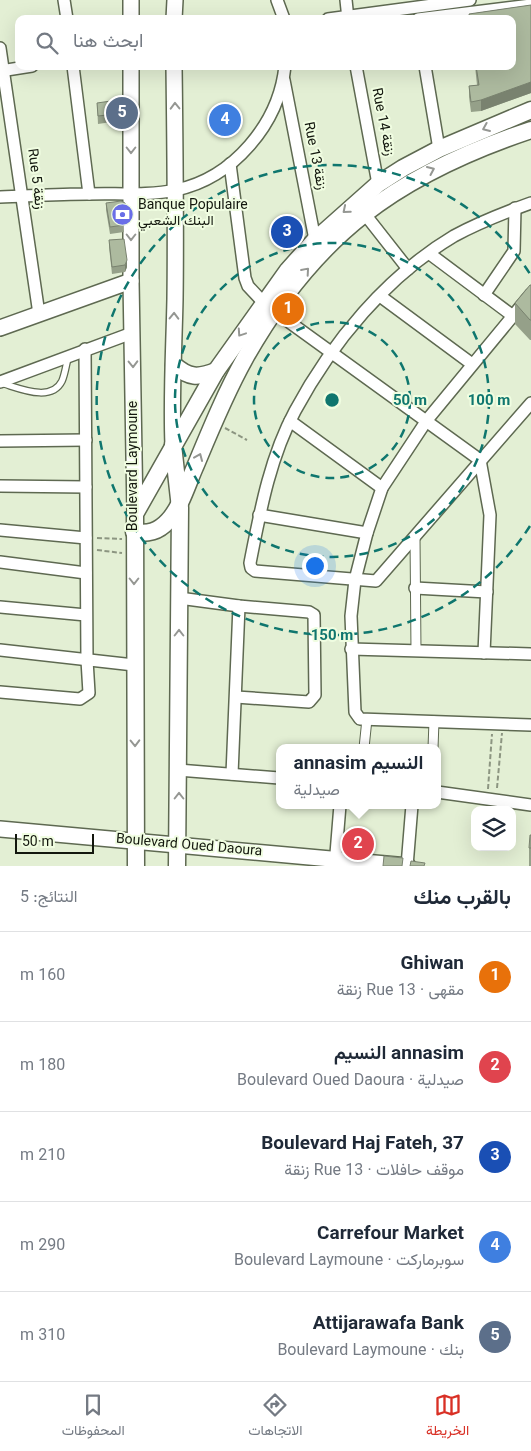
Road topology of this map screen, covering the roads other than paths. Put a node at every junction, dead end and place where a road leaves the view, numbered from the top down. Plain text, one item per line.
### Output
1 (64, 0) edge
2 (131, 0) edge
3 (175, 0) edge
4 (277, 0) edge
5 (346, 0) edge
6 (470, 0) edge
7 (489, 5) edge
8 (531, 5) edge
9 (417, 11) edge
10 (66, 15) edge
11 (131, 15) edge
12 (174, 15) edge
13 (283, 15) edge
14 (348, 15) edge
15 (371, 15) edge
16 (0, 48) edge
17 (15, 69) edge
18 (74, 70) edge
19 (131, 70) edge
20 (174, 70) edge
21 (285, 70) edge
22 (357, 70) edge
23 (427, 70) edge
24 (2, 71) edge
25 (284, 79) junction
26 (531, 110) edge
27 (531, 130) edge
28 (439, 149) junction
29 (230, 164) junction
30 (378, 184) junction
31 (176, 190) junction
32 (89, 194) junction
33 (130, 194) junction
34 (0, 196) edge
35 (21, 196) junction
36 (531, 203) edge
37 (515, 208) junction
38 (364, 213) junction
39 (315, 240) junction
40 (430, 254) junction
41 (408, 269) junction
42 (131, 281) junction
43 (531, 294) edge
44 (484, 295) junction
45 (380, 296) junction
46 (268, 306) junction
47 (39, 314) junction
48 (512, 316) junction
49 (0, 328) edge
50 (132, 333) junction
51 (85, 349) junction
52 (332, 352) junction
53 (68, 356) junction
54 (472, 364) junction
55 (174, 365) junction
56 (216, 371) junction
57 (0, 383) edge
58 (531, 402) edge
59 (427, 420) junction
60 (290, 421) junction
61 (86, 440) junction
62 (0, 441) edge
63 (173, 445) junction
64 (480, 460) junction
65 (0, 486) edge
66 (86, 487) junction
67 (382, 488) junction
68 (180, 502) junction
69 (134, 514) junction
70 (260, 515) junction
71 (0, 530) edge
72 (367, 532) junction
73 (415, 537) junction
74 (134, 542) junction
75 (86, 543) junction
76 (0, 562) edge
77 (86, 573) junction
78 (355, 580) junction
79 (415, 588) junction
80 (487, 592) junction
81 (179, 598) junction
82 (239, 606) junction
83 (0, 607) edge
84 (86, 615) junction
85 (351, 649) junction
86 (0, 650) edge
87 (416, 651) junction
88 (484, 652) junction
89 (531, 654) edge
90 (87, 660) junction
91 (134, 665) junction
92 (0, 692) edge
93 (236, 697) junction
94 (367, 719) junction
95 (434, 721) junction
96 (531, 725) edge
97 (364, 744) edge
98 (433, 744) edge
99 (178, 770) junction
100 (232, 774) junction
101 (276, 778) edge
102 (441, 793) edge
103 (531, 805) edge
104 (340, 809) edge
105 (412, 809) edge
106 (0, 829) edge
107 (137, 842) junction
108 (179, 844) junction
109 (336, 863) edge
110 (136, 866) edge
111 (177, 866) edge
112 (407, 866) edge

1 - 10 street
2 - 11 street
3 - 12 street
4 - 13 street
5 - 14 street
6 - 9 street
7 - 8 street
7 - 9 street
9 - 15 street
16 - 24 street, Rue 5 زنقة
17 - 24 street
18 - 32 street
19 -> 33 street, Boulevard Laymoune
31 -> 20 street
21 - 25 street
22 - 30 street, Rue 14 زنقة
23 - 28 street
24 - 35 street, Rue 5 زنقة
25 - 29 street
25 - 39 street, Rue 13 زنقة
26 -> 28 main road
38 -> 27 main road
28 - 30 main road
29 - 31 street
29 - 46 street
30 -> 39 main road
31 - 33 street
55 -> 31 street
32 - 33 street
32 - 35 street
33 -> 42 street, Boulevard Laymoune
34 - 35 street
35 - 47 street, Rue 5 زنقة
36 - 37 street
37 - 40 street
37 - 44 street
38 - 41 street
46 -> 38 main road
39 - 46 main road
40 - 41 street
40 - 44 street
41 - 45 street
42 - 47 street
42 - 50 street, Boulevard Laymoune
43 - 48 street
44 - 48 street
45 - 52 street
45 - 54 street
46 - 52 street
46 -> 56 main road
68 -> 46 main road
47 - 49 street
48 - 54 street
50 - 51 street
50 -> 69 street, Boulevard Laymoune
51 - 53 street
51 - 61 street
52 - 59 street
52 - 60 street
53 - 57 street
53 - 57 lane
54 - 59 street
55 - 56 main road
55 - 63 street
56 - 63 main road
58 - 64 street
59 - 64 street
59 - 67 street
60 - 67 street
60 - 70 street
61 - 62 street
61 - 66 street
63 - 68 main road
63 - 69 main road
64 - 73 street
64 - 80 street
65 - 66 street
66 - 75 street
67 - 72 street
68 - 74 main road
68 - 81 main road
69 - 74 main road, Boulevard Laymoune
70 - 72 street
70 - 78 street
71 - 75 street
72 - 78 street
73 - 78 street
73 - 79 street
74 -> 91 main road, Boulevard Laymoune
75 - 77 street
76 - 77 street
77 - 84 street
78 - 85 street
79 - 80 street
79 - 87 street
80 - 88 street
81 - 82 street
99 -> 81 main road
82 - 93 street
82 - 93 street
83 - 84 street
84 - 90 street
85 - 87 street
85 - 94 street
86 - 90 street
87 - 88 street
88 - 89 street
90 - 91 street
90 - 92 street
91 -> 107 main road, Boulevard Laymoune
93 - 100 street
94 - 95 street
94 - 97 street
95 - 96 street
95 - 98 street
99 - 100 street
108 -> 99 main road
100 - 101 street
102 - 103 street
104 - 109 street
105 - 112 street
106 - 107 street, Boulevard Oued Daoura
107 - 108 street, Boulevard Oued Daoura
107 - 110 main road, Boulevard Laymoune
108 - 109 street, Boulevard Oued Daoura
108 - 111 main road
109 - 112 street, Boulevard Oued Daoura

